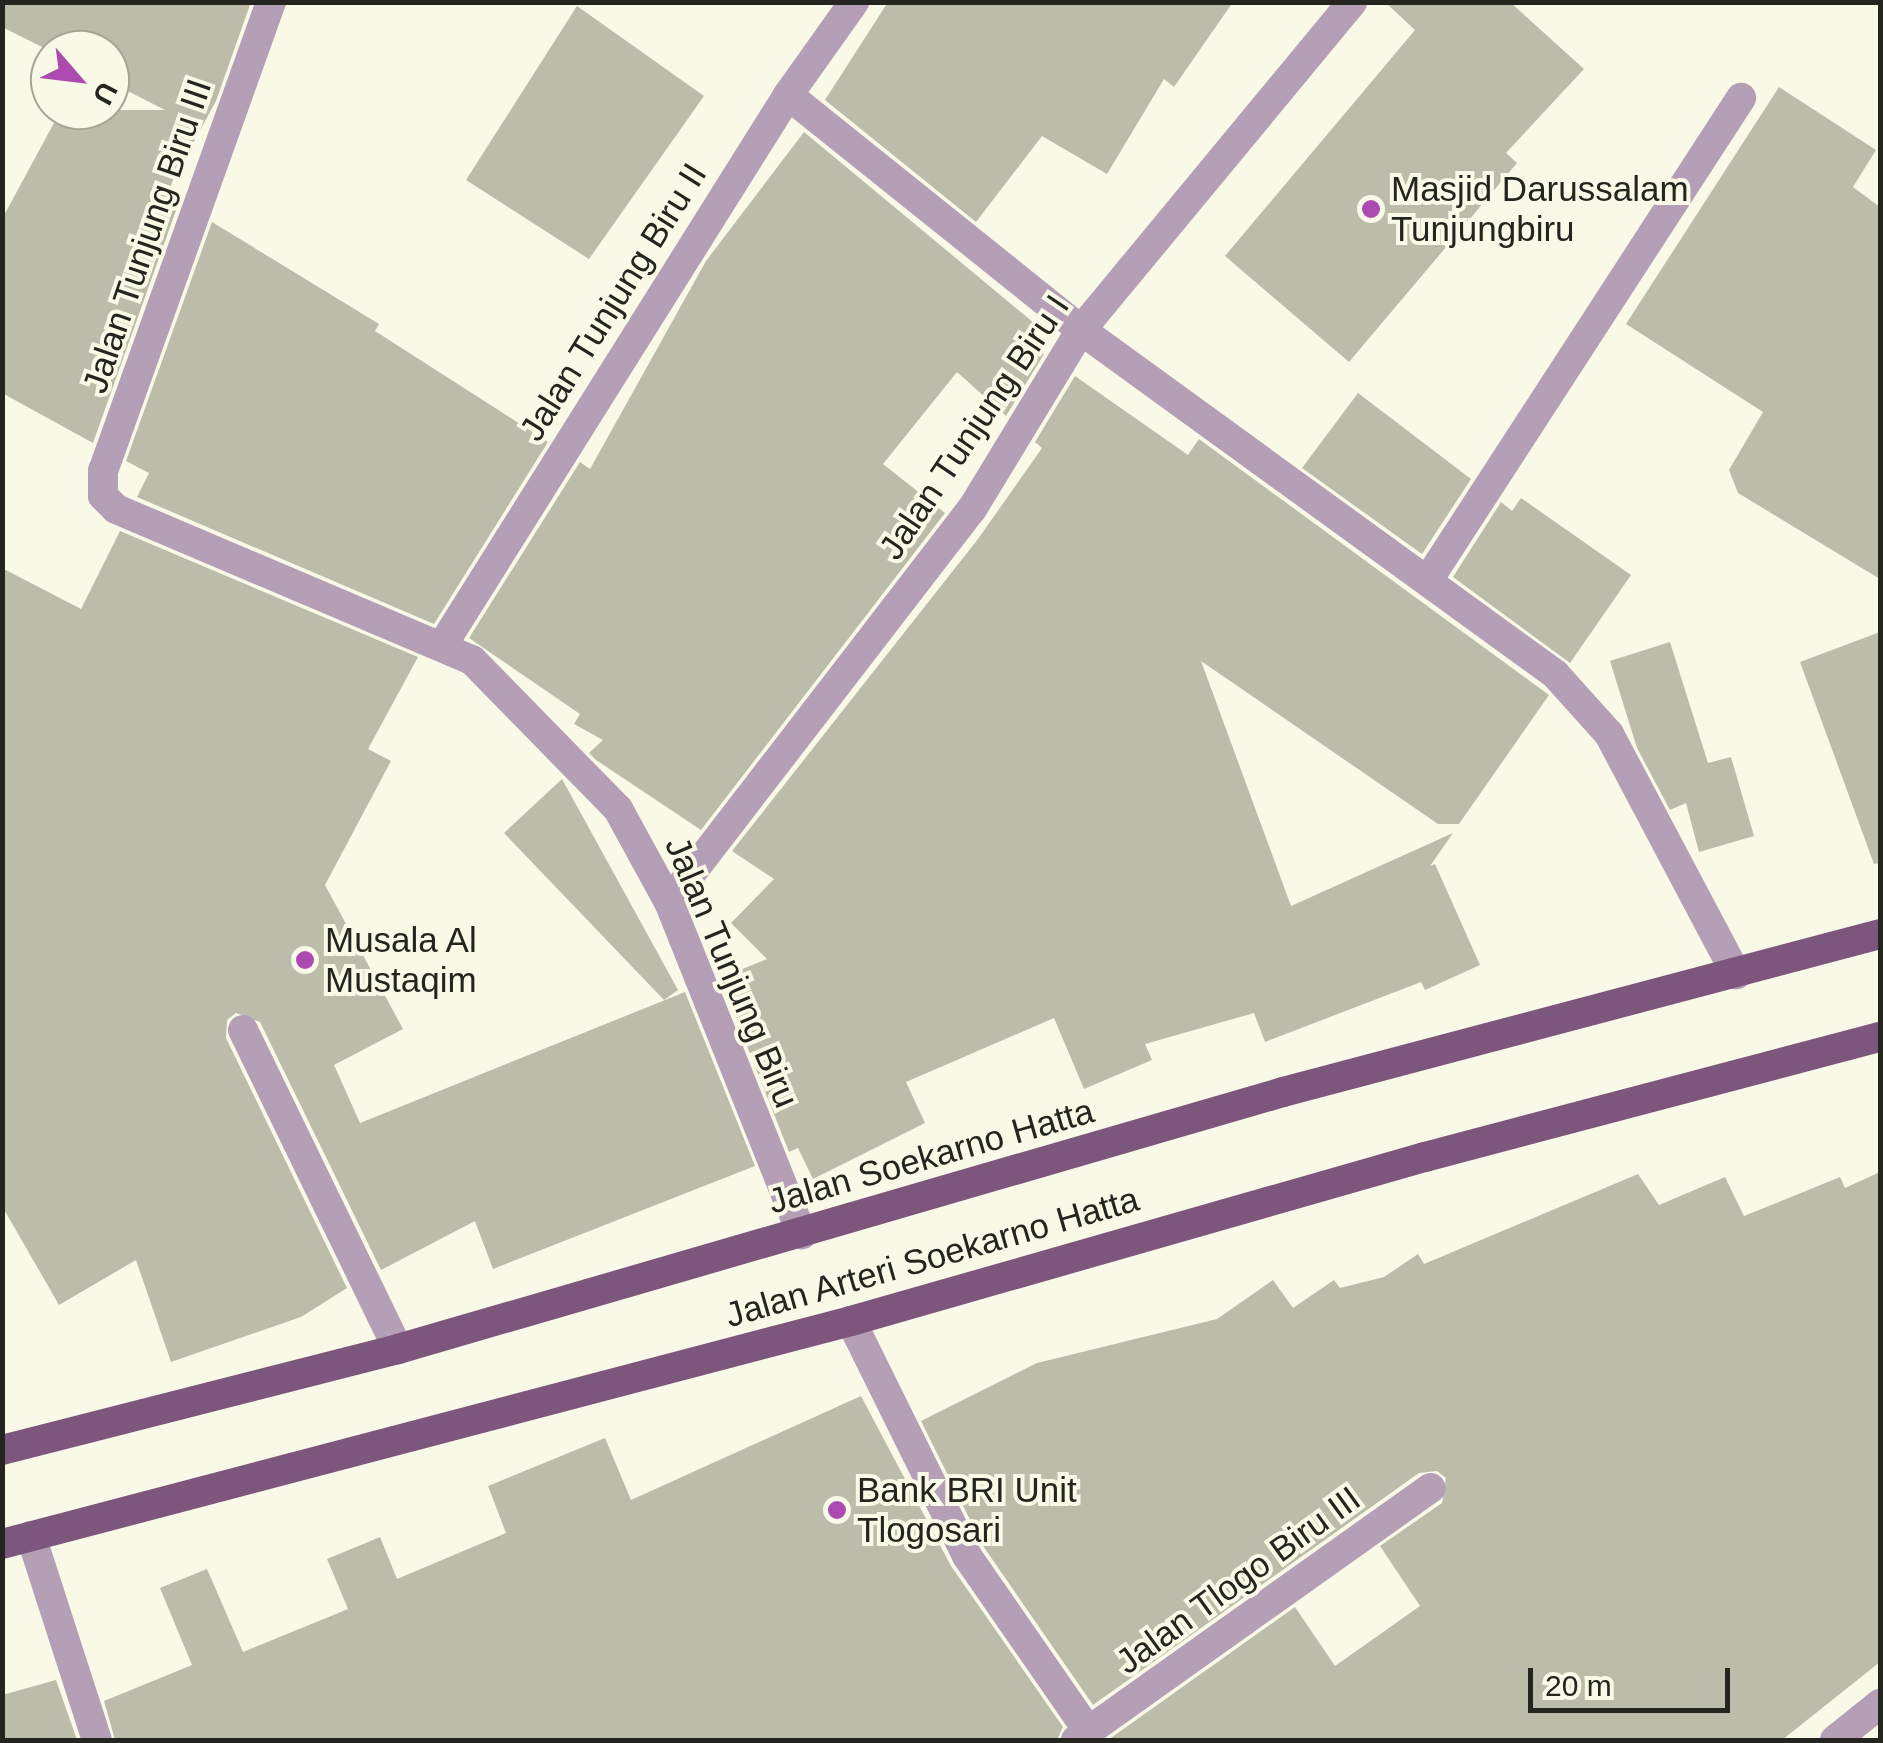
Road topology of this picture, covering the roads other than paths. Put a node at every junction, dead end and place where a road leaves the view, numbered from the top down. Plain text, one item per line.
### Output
1 (270, 2) edge
2 (854, 2) edge
3 (1352, 2) edge
4 (788, 95) junction
5 (1741, 98) dead end
6 (1081, 330) junction
7 (103, 496) joint
8 (1428, 580) junction
9 (442, 646) junction
10 (668, 902) junction
11 (1880, 934) edge
12 (1736, 974) junction
13 (243, 1030) dead end
14 (1880, 1038) edge
15 (802, 1234) junction
16 (851, 1321) junction
17 (398, 1348) junction
18 (2, 1450) edge
19 (1430, 1488) dead end
20 (17, 1540) edge
21 (1880, 1704) edge
22 (1082, 1736) edge
23 (97, 1740) edge
24 (1835, 1740) edge

1 - 7 street, Jalan Tunjung Biru III
2 - 4 street, Jalan Tunjung Biru II
3 - 6 street, Jalan Tunjung Biru I
4 - 6 street
4 - 9 street, Jalan Tunjung Biru II
5 - 8 street
6 - 8 street
6 - 10 street, Jalan Tunjung Biru I
7 - 9 street, Jalan Tunjung Biru
8 - 12 street
9 - 10 street, Jalan Tunjung Biru
10 - 15 street, Jalan Tunjung Biru
11 - 12 main road, Jalan Soekarno Hatta
12 - 15 main road, Jalan Soekarno Hatta
13 - 17 street
14 - 16 main road, Jalan Arteri Soekarno Hatta
15 - 17 main road, Jalan Soekarno Hatta
16 - 20 main road, Jalan Arteri Soekarno Hatta
16 - 22 street, Jalan Tlogo Biru III
17 - 18 main road, Jalan Soekarno Hatta
19 - 22 street, Jalan Tlogo Biru III
20 - 23 street
21 - 24 street

